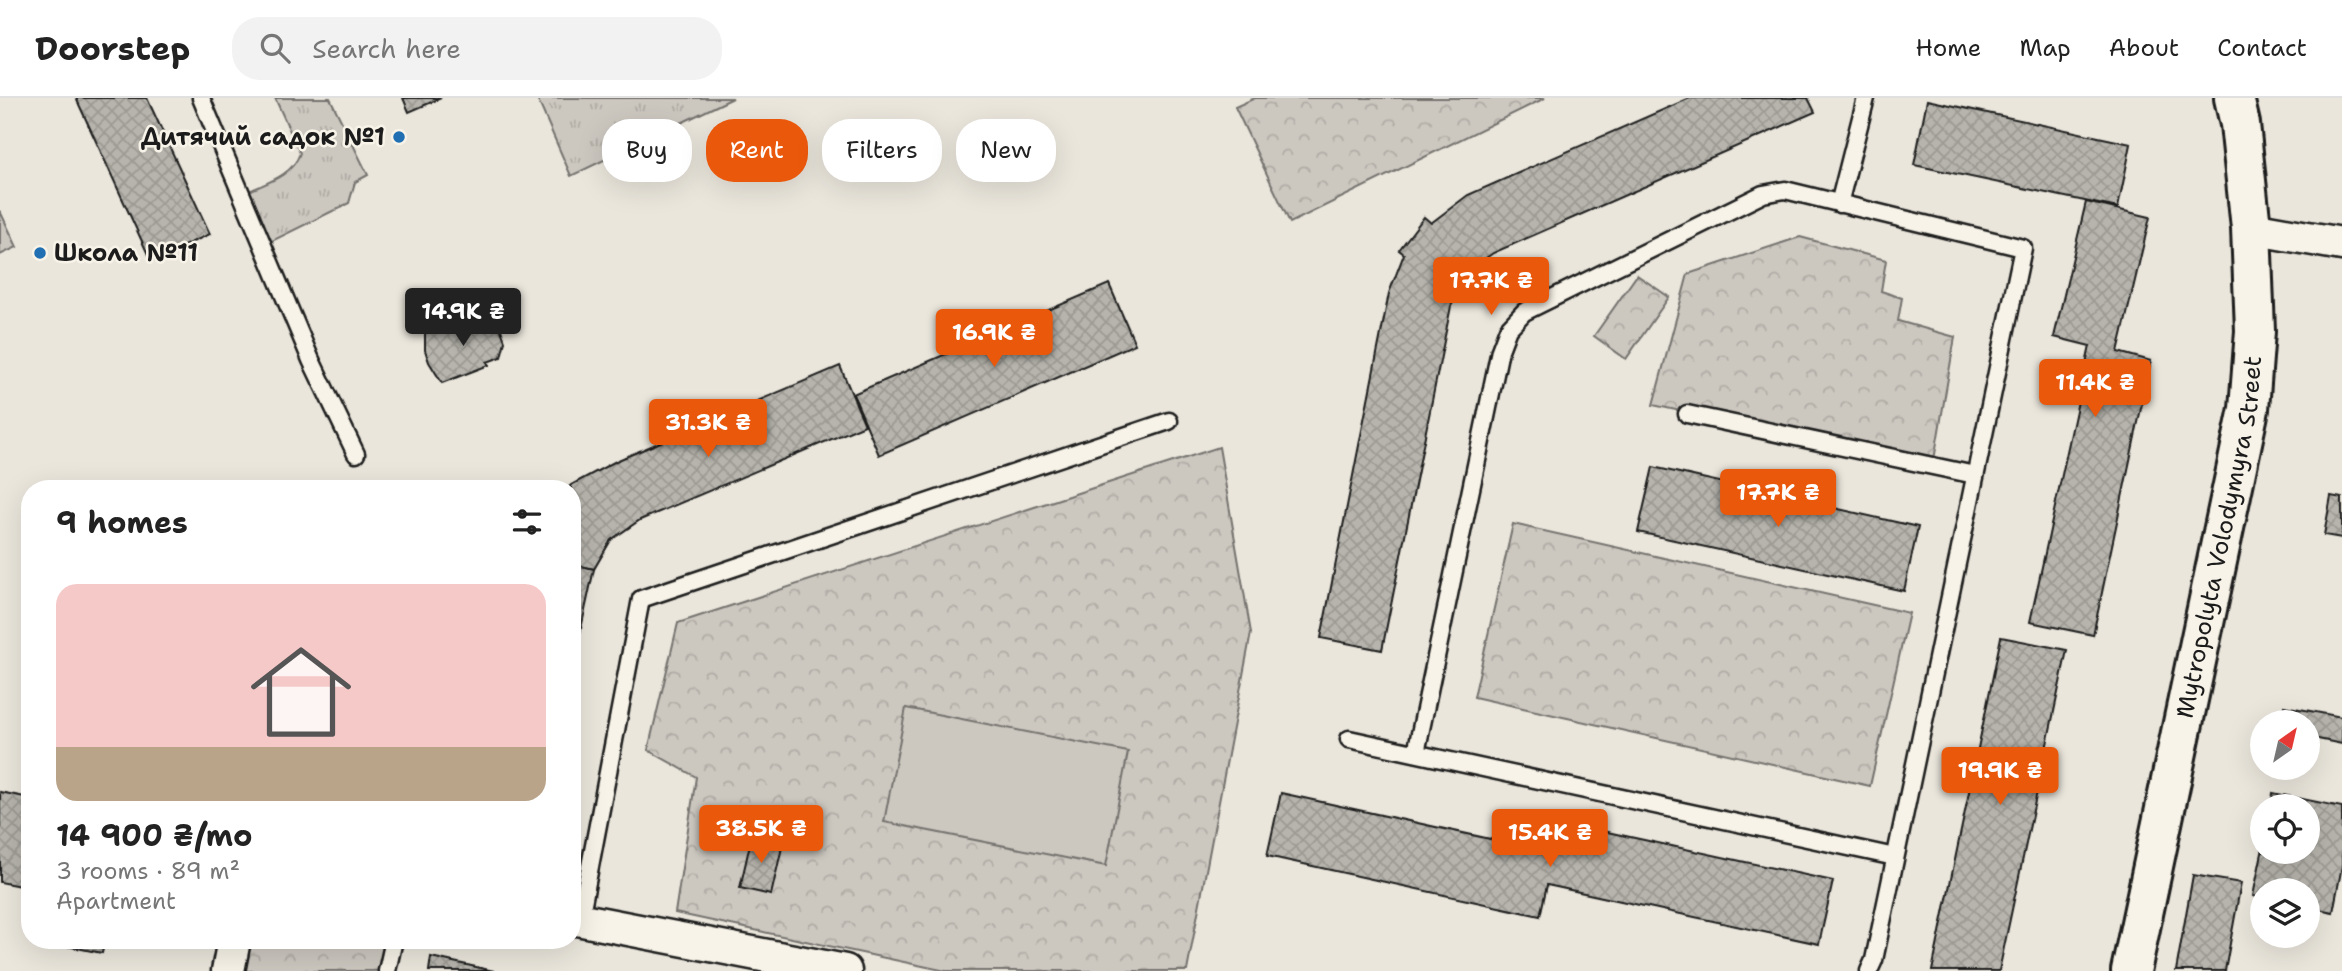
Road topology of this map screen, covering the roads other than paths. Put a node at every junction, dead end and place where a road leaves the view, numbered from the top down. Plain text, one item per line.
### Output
1 (201, 98) edge
2 (1866, 98) edge
3 (2234, 98) edge
4 (1839, 204) junction
5 (2251, 228) junction
6 (2342, 244) edge
7 (1687, 414) dead end
8 (1169, 421) dead end
9 (356, 454) dead end
10 (1975, 475) junction
11 (1349, 738) dead end
12 (1416, 753) junction
13 (1895, 857) junction
14 (581, 893) edge
15 (581, 919) edge
16 (232, 949) edge
17 (392, 949) edge
18 (228, 971) edge
19 (387, 971) edge
20 (845, 971) edge
21 (1869, 971) edge
22 (2131, 971) edge

1 - 9 lane
2 - 4 lane
3 - 5 main road, Mytropolyta Volodymyra Street
4 - 10 lane
4 - 12 lane
5 - 6 street
5 - 22 main road, Mytropolyta Volodymyra Street
7 - 10 lane
8 - 14 lane
10 - 13 lane
11 - 12 lane
12 - 13 lane
13 - 21 lane
15 - 20 street
16 - 18 street
17 - 19 lane

